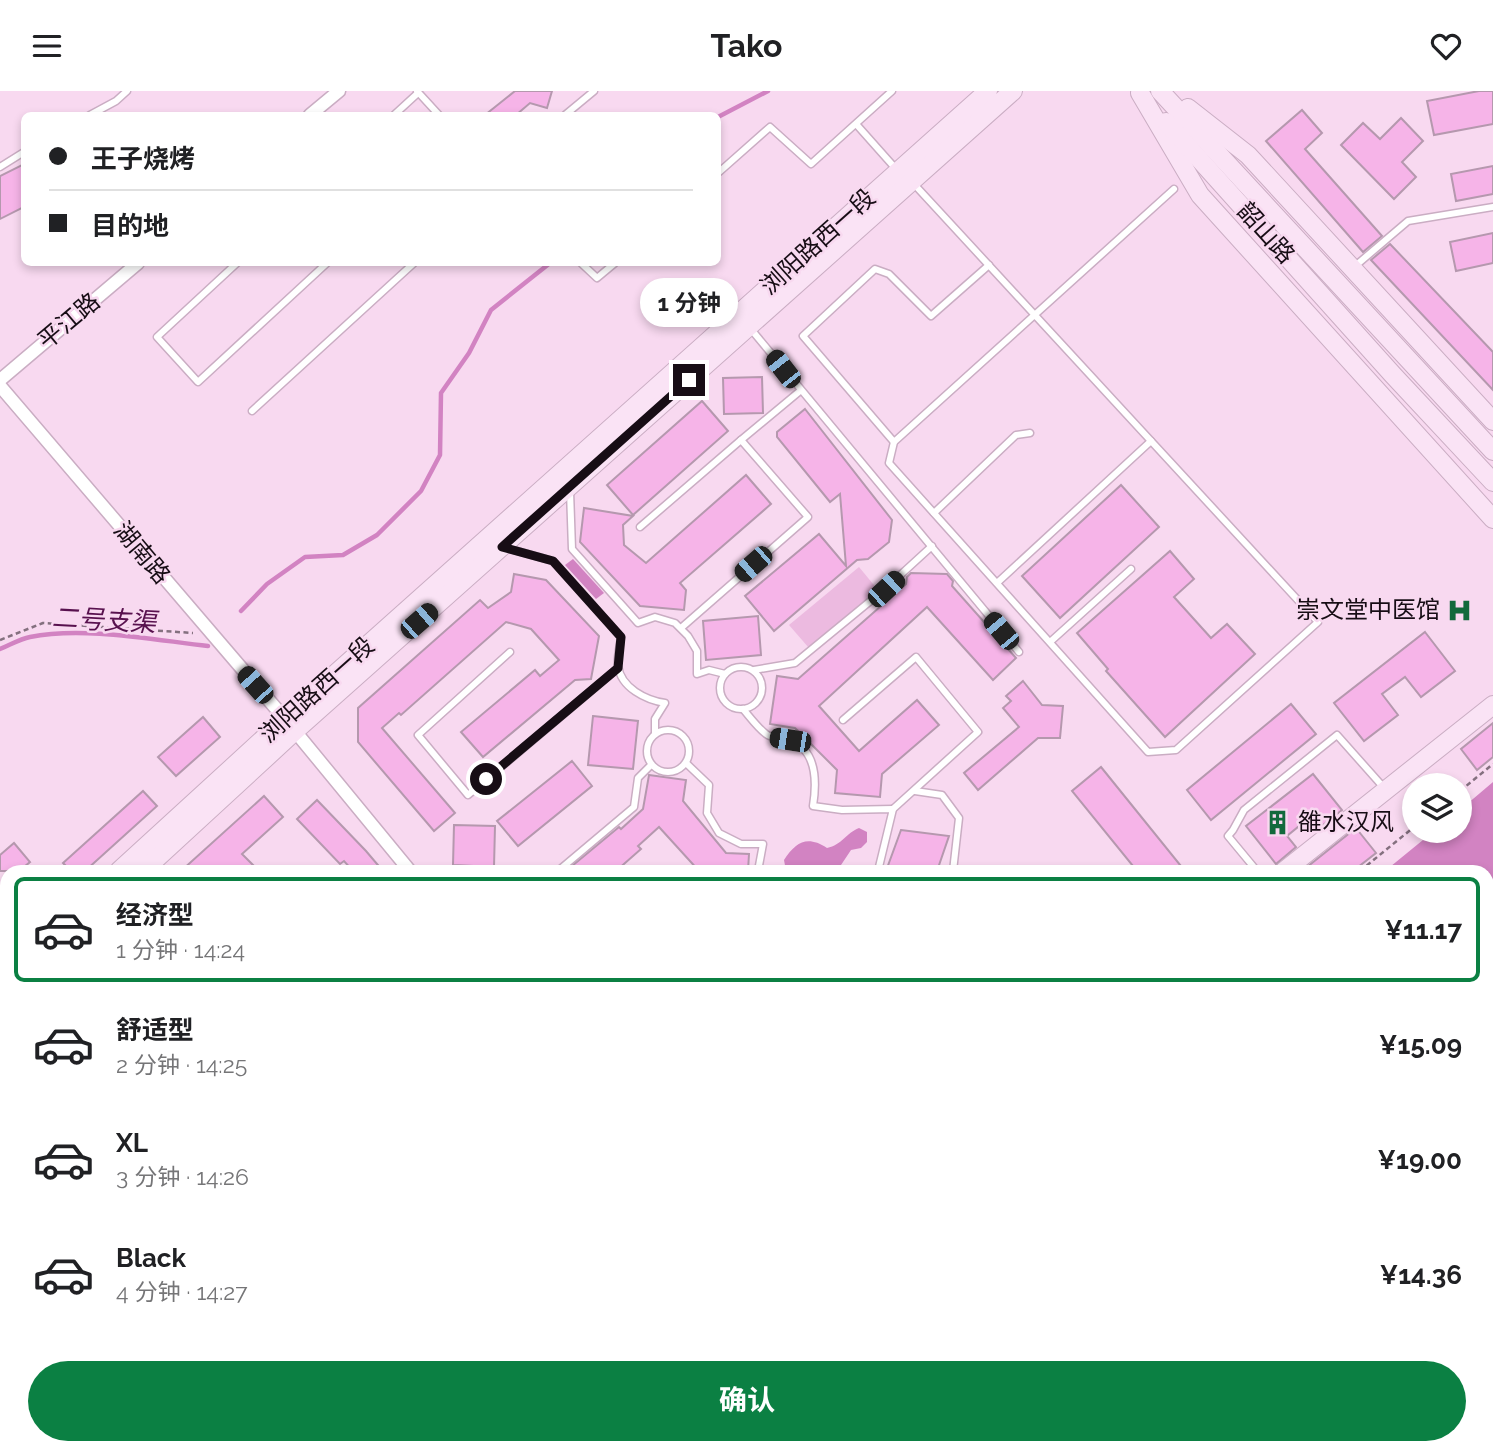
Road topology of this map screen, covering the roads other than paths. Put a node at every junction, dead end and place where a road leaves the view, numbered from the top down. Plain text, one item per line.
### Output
1 (127, 91) edge
2 (339, 91) edge
3 (594, 91) edge
4 (892, 91) edge
5 (988, 91) edge
6 (1013, 91) edge
7 (1160, 91) edge
8 (1166, 91) edge
9 (417, 92) edge
10 (1139, 92) edge
11 (96, 112) edge
12 (314, 112) edge
13 (397, 112) edge
14 (436, 112) edge
15 (569, 112) edge
16 (856, 124) junction
17 (21, 154) edge
18 (0, 167) edge
19 (721, 170) edge
20 (905, 176) junction
21 (1174, 189) dead end
22 (1493, 207) edge
23 (989, 265) junction
24 (134, 266) edge
25 (234, 266) edge
26 (324, 266) edge
27 (411, 266) edge
28 (584, 266) edge
29 (611, 266) edge
30 (1353, 269) junction
31 (1034, 314) junction
32 (749, 327) junction
33 (0, 380) edge
34 (0, 386) edge
35 (800, 391) junction
36 (252, 411) dead end
37 (1493, 421) edge
38 (1030, 433) dead end
39 (741, 440) junction
40 (1151, 441) junction
41 (894, 442) junction
42 (1493, 451) edge
43 (1493, 482) edge
44 (569, 487) junction
45 (934, 513) junction
46 (1493, 519) edge
47 (640, 527) dead end
48 (932, 546) junction
49 (502, 547) junction
50 (1131, 569) dead end
51 (997, 583) junction
52 (681, 628) junction
53 (1050, 642) junction
54 (510, 652) dead end
55 (1019, 652) dead end
56 (618, 668) junction
57 (754, 670) junction
58 (725, 674) junction
59 (1493, 705) edge
60 (743, 709) junction
61 (843, 720) dead end
62 (290, 725) junction
63 (654, 734) junction
64 (686, 763) junction
65 (651, 765) junction
66 (916, 790) junction
67 (1386, 791) junction
68 (893, 809) junction
69 (126, 865) edge
70 (149, 865) edge
71 (405, 865) edge
72 (565, 865) edge
73 (759, 865) edge
74 (879, 865) edge
75 (954, 865) edge
76 (1253, 865) edge
77 (1292, 865) edge

1 - 11 lane
2 - 12 street
3 - 15 lane
4 - 16 lane
5 - 20 street, 浏阳路西一段
6 - 20 street
7 - 42 street, 韶山路
8 - 30 street
9 - 13 lane
9 - 14 lane
10 - 43 street, 韶山路
10 - 46 street
16 - 19 lane
16 - 20 lane
17 - 18 lane
20 - 23 lane
20 - 32 street
20 - 62 street, 浏阳路西一段
21 - 31 lane
22 - 30 lane
23 - 31 lane
23 - 41 lane
24 - 33 street, 平江路
25 - 26 lane
27 - 36 lane
28 - 29 lane
30 - 37 street
31 - 40 lane
31 - 41 lane
32 - 35 lane
32 - 44 street
34 - 62 street, 湖南路
35 - 39 lane
35 - 48 lane
38 - 45 lane
39 - 47 lane
39 - 52 lane
40 - 51 lane
40 - 53 lane
41 - 45 lane
44 - 49 street
44 - 52 lane
45 - 51 lane
48 - 55 lane
48 - 57 lane
49 - 56 lane
49 - 62 street
50 - 53 lane
51 - 53 lane
52 - 58 lane
54 - 56 lane
56 - 63 lane
57 - 58 lane
57 - 60 lane
58 - 60 lane
59 - 67 street
60 - 68 lane
61 - 66 lane
62 - 69 street, 浏阳路西一段
62 - 70 street
62 - 71 street, 湖南路
63 - 64 lane
63 - 65 lane
64 - 65 lane
64 - 73 lane
65 - 72 lane
66 - 68 lane
66 - 75 lane
67 - 76 lane
67 - 77 street
68 - 74 lane

